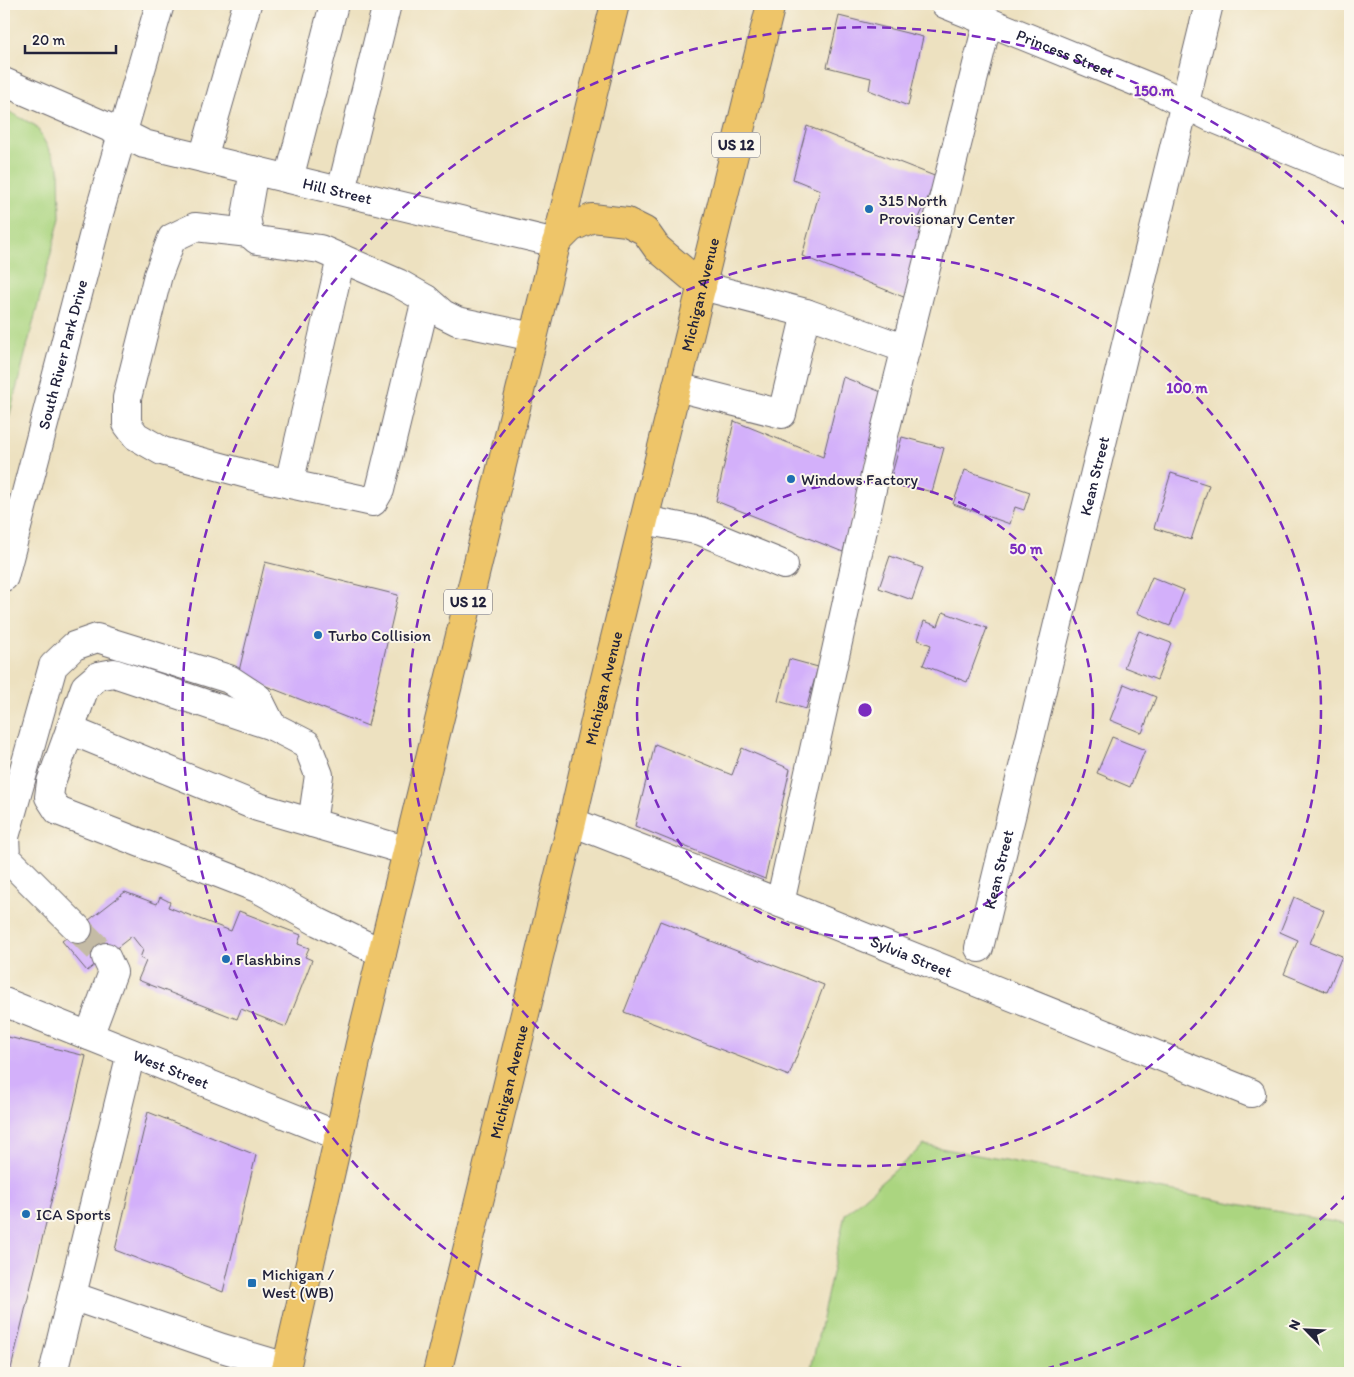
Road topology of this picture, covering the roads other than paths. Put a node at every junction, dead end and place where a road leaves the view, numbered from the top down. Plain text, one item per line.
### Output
1 (160, 4) edge
2 (247, 4) edge
3 (334, 4) edge
4 (387, 4) edge
5 (615, 4) edge
6 (771, 4) edge
7 (945, 4) edge
8 (1209, 4) edge
9 (988, 21) junction
10 (4, 82) edge
11 (1185, 104) junction
12 (122, 133) junction
13 (203, 158) junction
14 (254, 170) junction
15 (1350, 175) edge
16 (289, 179) junction
17 (341, 191) junction
18 (249, 233) junction
19 (556, 243) junction
20 (341, 258) junction
21 (702, 286) junction
22 (426, 299) junction
23 (806, 313) junction
24 (533, 337) junction
25 (906, 349) junction
26 (676, 387) junction
27 (289, 484) junction
28 (644, 520) junction
29 (784, 565) dead end
30 (4, 577) edge
31 (272, 726) junction
32 (70, 730) junction
33 (572, 822) junction
34 (312, 823) junction
35 (408, 851) junction
36 (780, 903) junction
37 (78, 929) tunnel mouth
38 (979, 948) dead end
39 (382, 953) junction
40 (106, 957) tunnel mouth
41 (4, 1002) edge
42 (88, 1036) junction
43 (131, 1053) junction
44 (1251, 1094) dead end
45 (339, 1136) junction
46 (72, 1296) junction
47 (286, 1370) edge
48 (53, 1373) edge
49 (437, 1373) edge

1 - 12 street, South River Park Drive
2 - 13 street
3 - 16 street
4 - 17 street
5 - 19 main road, US 12
6 - 21 main road, Michigan Avenue / US 12
7 - 9 street, Princess Street
8 - 11 street, Kean Street
9 - 11 street, Princess Street
9 - 25 street
10 - 12 street, Hill Street
11 - 15 street, Princess Street
11 - 38 street, Kean Street
12 - 13 street, Hill Street
12 - 30 street, South River Park Drive
13 - 14 street, Hill Street
14 - 16 street, Hill Street
14 - 18 street
16 - 17 street, Hill Street
17 - 19 street, Hill Street
18 - 20 street
18 - 27 street
19 - 21 main road
19 - 24 main road, US 12
20 - 22 street
20 - 27 street
21 - 23 street
21 - 26 main road, Michigan Avenue / US 12
22 - 24 street
22 - 27 street
23 - 25 street
23 - 26 street
24 - 35 main road, US 12
25 - 36 street
26 - 28 main road, Michigan Avenue / US 12
28 - 29 street
28 - 33 main road, Michigan Avenue / US 12
31 - 32 street
31 - 34 street
31 - 37 street
32 - 34 street
32 - 39 street
33 - 36 street, Sylvia Street
33 - 49 main road, Michigan Avenue / US 12
34 - 35 street
35 - 39 main road, US 12
36 - 44 street, Sylvia Street
39 - 45 main road, US 12
40 - 42 street
41 - 42 street, West Street
42 - 43 street, West Street
43 - 45 street, West Street
43 - 46 street
45 - 47 main road, US 12
46 - 47 street
46 - 48 street

